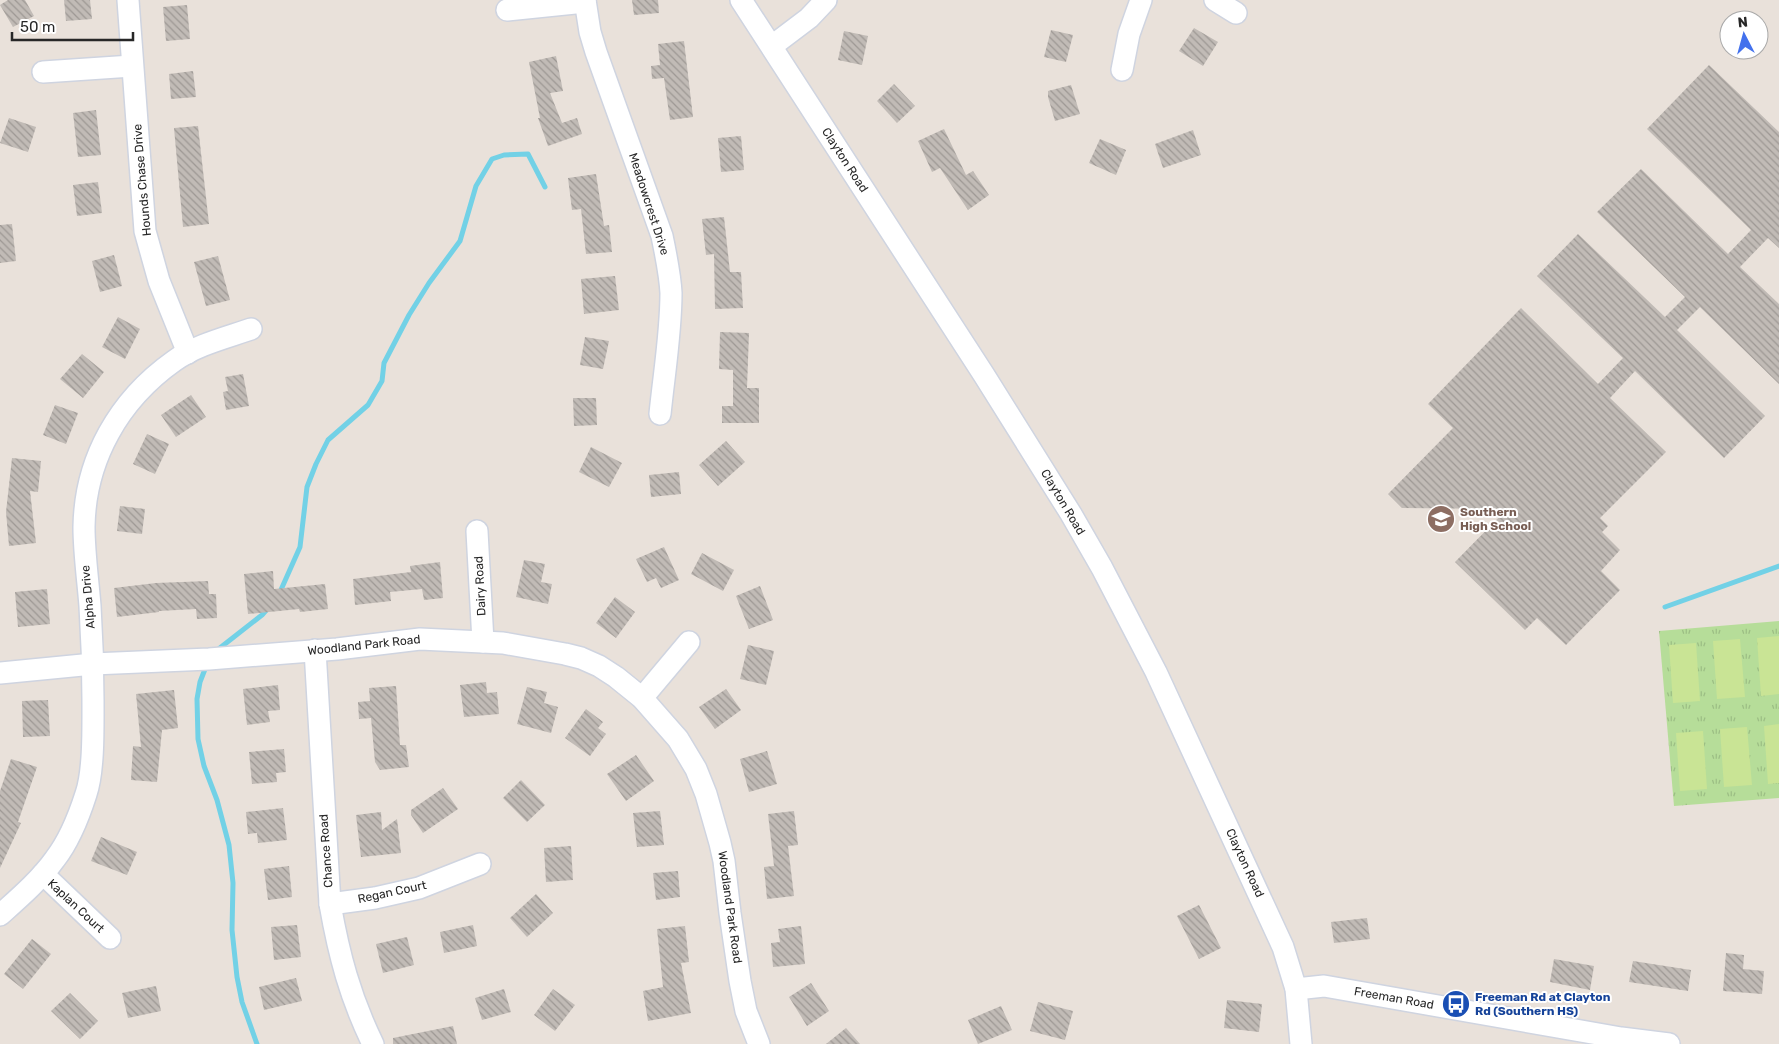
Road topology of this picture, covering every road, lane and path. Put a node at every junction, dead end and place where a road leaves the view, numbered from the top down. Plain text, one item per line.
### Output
1 (128, 0) edge
2 (741, 0) edge
3 (826, 0) edge
4 (1141, 0) edge
5 (1215, 0) edge
6 (585, 1) edge
7 (507, 10) dead end
8 (1236, 13) dead end
9 (772, 46) junction
10 (132, 66) junction
11 (1122, 70) dead end
12 (43, 72) dead end
13 (250, 329) dead end
14 (188, 353) junction
15 (660, 414) dead end
16 (477, 531) dead end
17 (482, 642) junction
18 (689, 642) dead end
19 (315, 650) junction
20 (93, 664) junction
21 (0, 673) edge
22 (642, 698) junction
23 (480, 864) dead end
24 (43, 874) junction
25 (330, 904) junction
26 (0, 915) edge
27 (110, 938) dead end
28 (1296, 989) junction
29 (373, 1044) edge
30 (759, 1044) edge
31 (1301, 1044) edge
32 (1669, 1044) edge

1 - 10 street, Hounds Chase Drive
2 - 9 street, Clayton Road
3 - 9 street
4 - 11 street
5 - 8 street
6 - 7 street
6 - 15 street, Meadowcrest Drive
9 - 28 street, Clayton Road
10 - 12 street
10 - 14 street, Hounds Chase Drive
13 - 14 street, Alpha Drive
14 - 20 street, Alpha Drive
16 - 17 street, Dairy Road
17 - 19 street, Woodland Park Road
17 - 22 street, Woodland Park Road
18 - 22 street
19 - 20 street, Woodland Park Road
19 - 25 street, Chance Road
20 - 21 street, Woodland Park Road
20 - 24 street, Alpha Drive
22 - 30 street, Woodland Park Road
23 - 25 street, Regan Court
24 - 26 street, Alpha Drive
24 - 27 street, Kaplan Court
25 - 29 street, Chance Road
28 - 31 street, Clayton Road
28 - 32 street, Freeman Road

